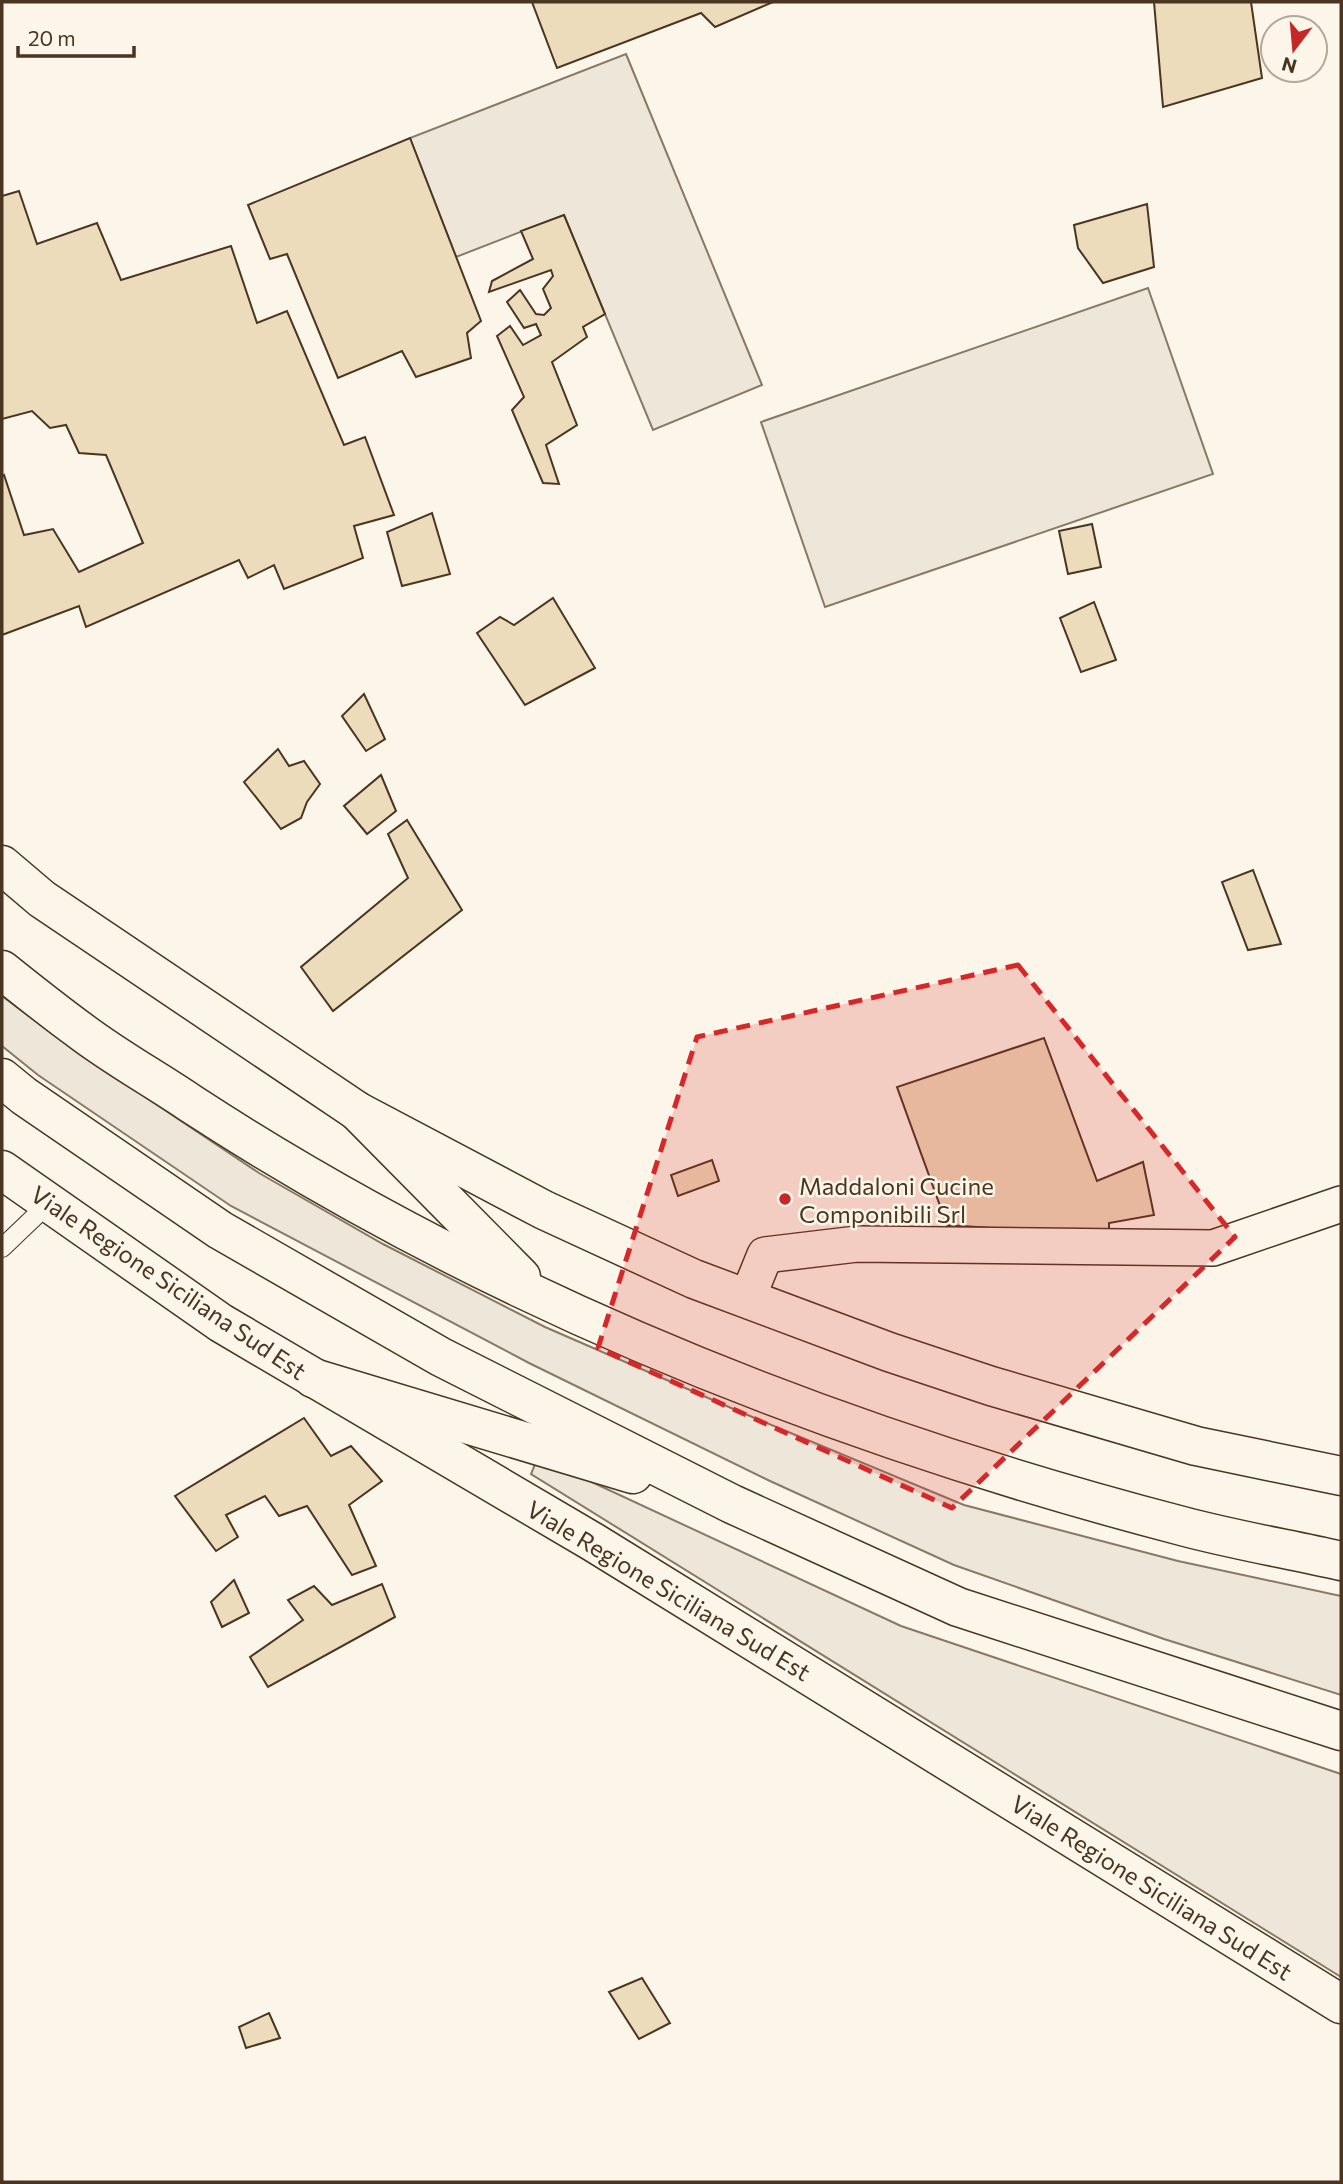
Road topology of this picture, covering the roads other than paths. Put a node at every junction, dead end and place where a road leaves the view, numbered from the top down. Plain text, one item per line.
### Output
1 (2, 865) edge
2 (2, 970) edge
3 (2, 1079) edge
4 (357, 1111) junction
5 (2, 1170) edge
6 (48, 1204) junction
7 (1341, 1204) edge
8 (2, 1248) edge
9 (747, 1299) junction
10 (545, 1301) junction
11 (313, 1378) junction
12 (1341, 1476) edge
13 (732, 1504) junction
14 (1341, 1561) edge
15 (1341, 1731) edge
16 (1341, 2004) edge

1 - 4 main road
2 - 10 main road
3 - 13 main road
4 - 9 main road
4 - 10 main road
5 - 6 main road, Viale Regione Siciliana Sud Est
6 - 8 lane
6 - 11 main road, Viale Regione Siciliana Sud Est
7 - 9 street
9 - 12 main road
10 - 14 main road
11 - 13 main road
11 - 16 main road, Viale Regione Siciliana Sud Est
13 - 15 main road

